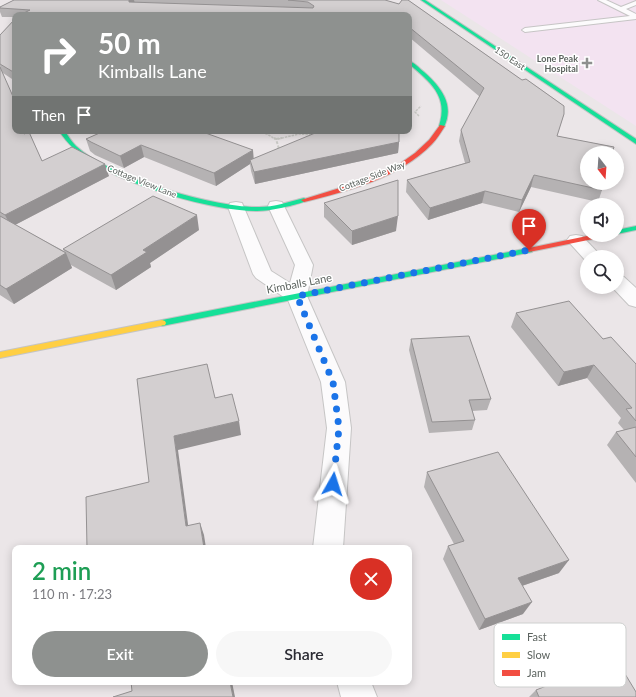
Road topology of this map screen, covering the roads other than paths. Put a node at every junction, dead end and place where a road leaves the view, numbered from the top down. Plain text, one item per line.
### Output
1 (423, 0) edge
2 (600, 0) edge
3 (636, 3) edge
4 (621, 9) junction
5 (636, 16) edge
6 (525, 30) dead end
7 (412, 65) edge
8 (64, 134) edge
9 (636, 142) edge
10 (276, 206) junction
11 (236, 207) junction
12 (256, 209) joint
13 (636, 228) edge
14 (624, 231) edge
15 (580, 239) edge
16 (576, 240) junction
17 (586, 250) edge
18 (624, 288) edge
19 (297, 296) junction
20 (636, 300) edge
21 (0, 356) edge
22 (328, 545) edge
23 (355, 685) edge
24 (359, 697) edge

1 - 9 street, 150 East
2 - 4 lane
3 - 4 lane
4 - 5 lane
5 - 6 lane
7 - 10 street, Cottage Side Way
8 - 11 street, Cottage View Lane
10 - 12 street, Cottage Side Way
10 - 19 street
11 - 12 street, Cottage View Lane
11 - 19 street
13 - 14 street
15 - 16 street, Kimballs Lane
16 - 17 street
16 - 19 street, Kimballs Lane
18 - 20 street
19 - 21 street, Kimballs Lane
19 - 22 street
23 - 24 street

